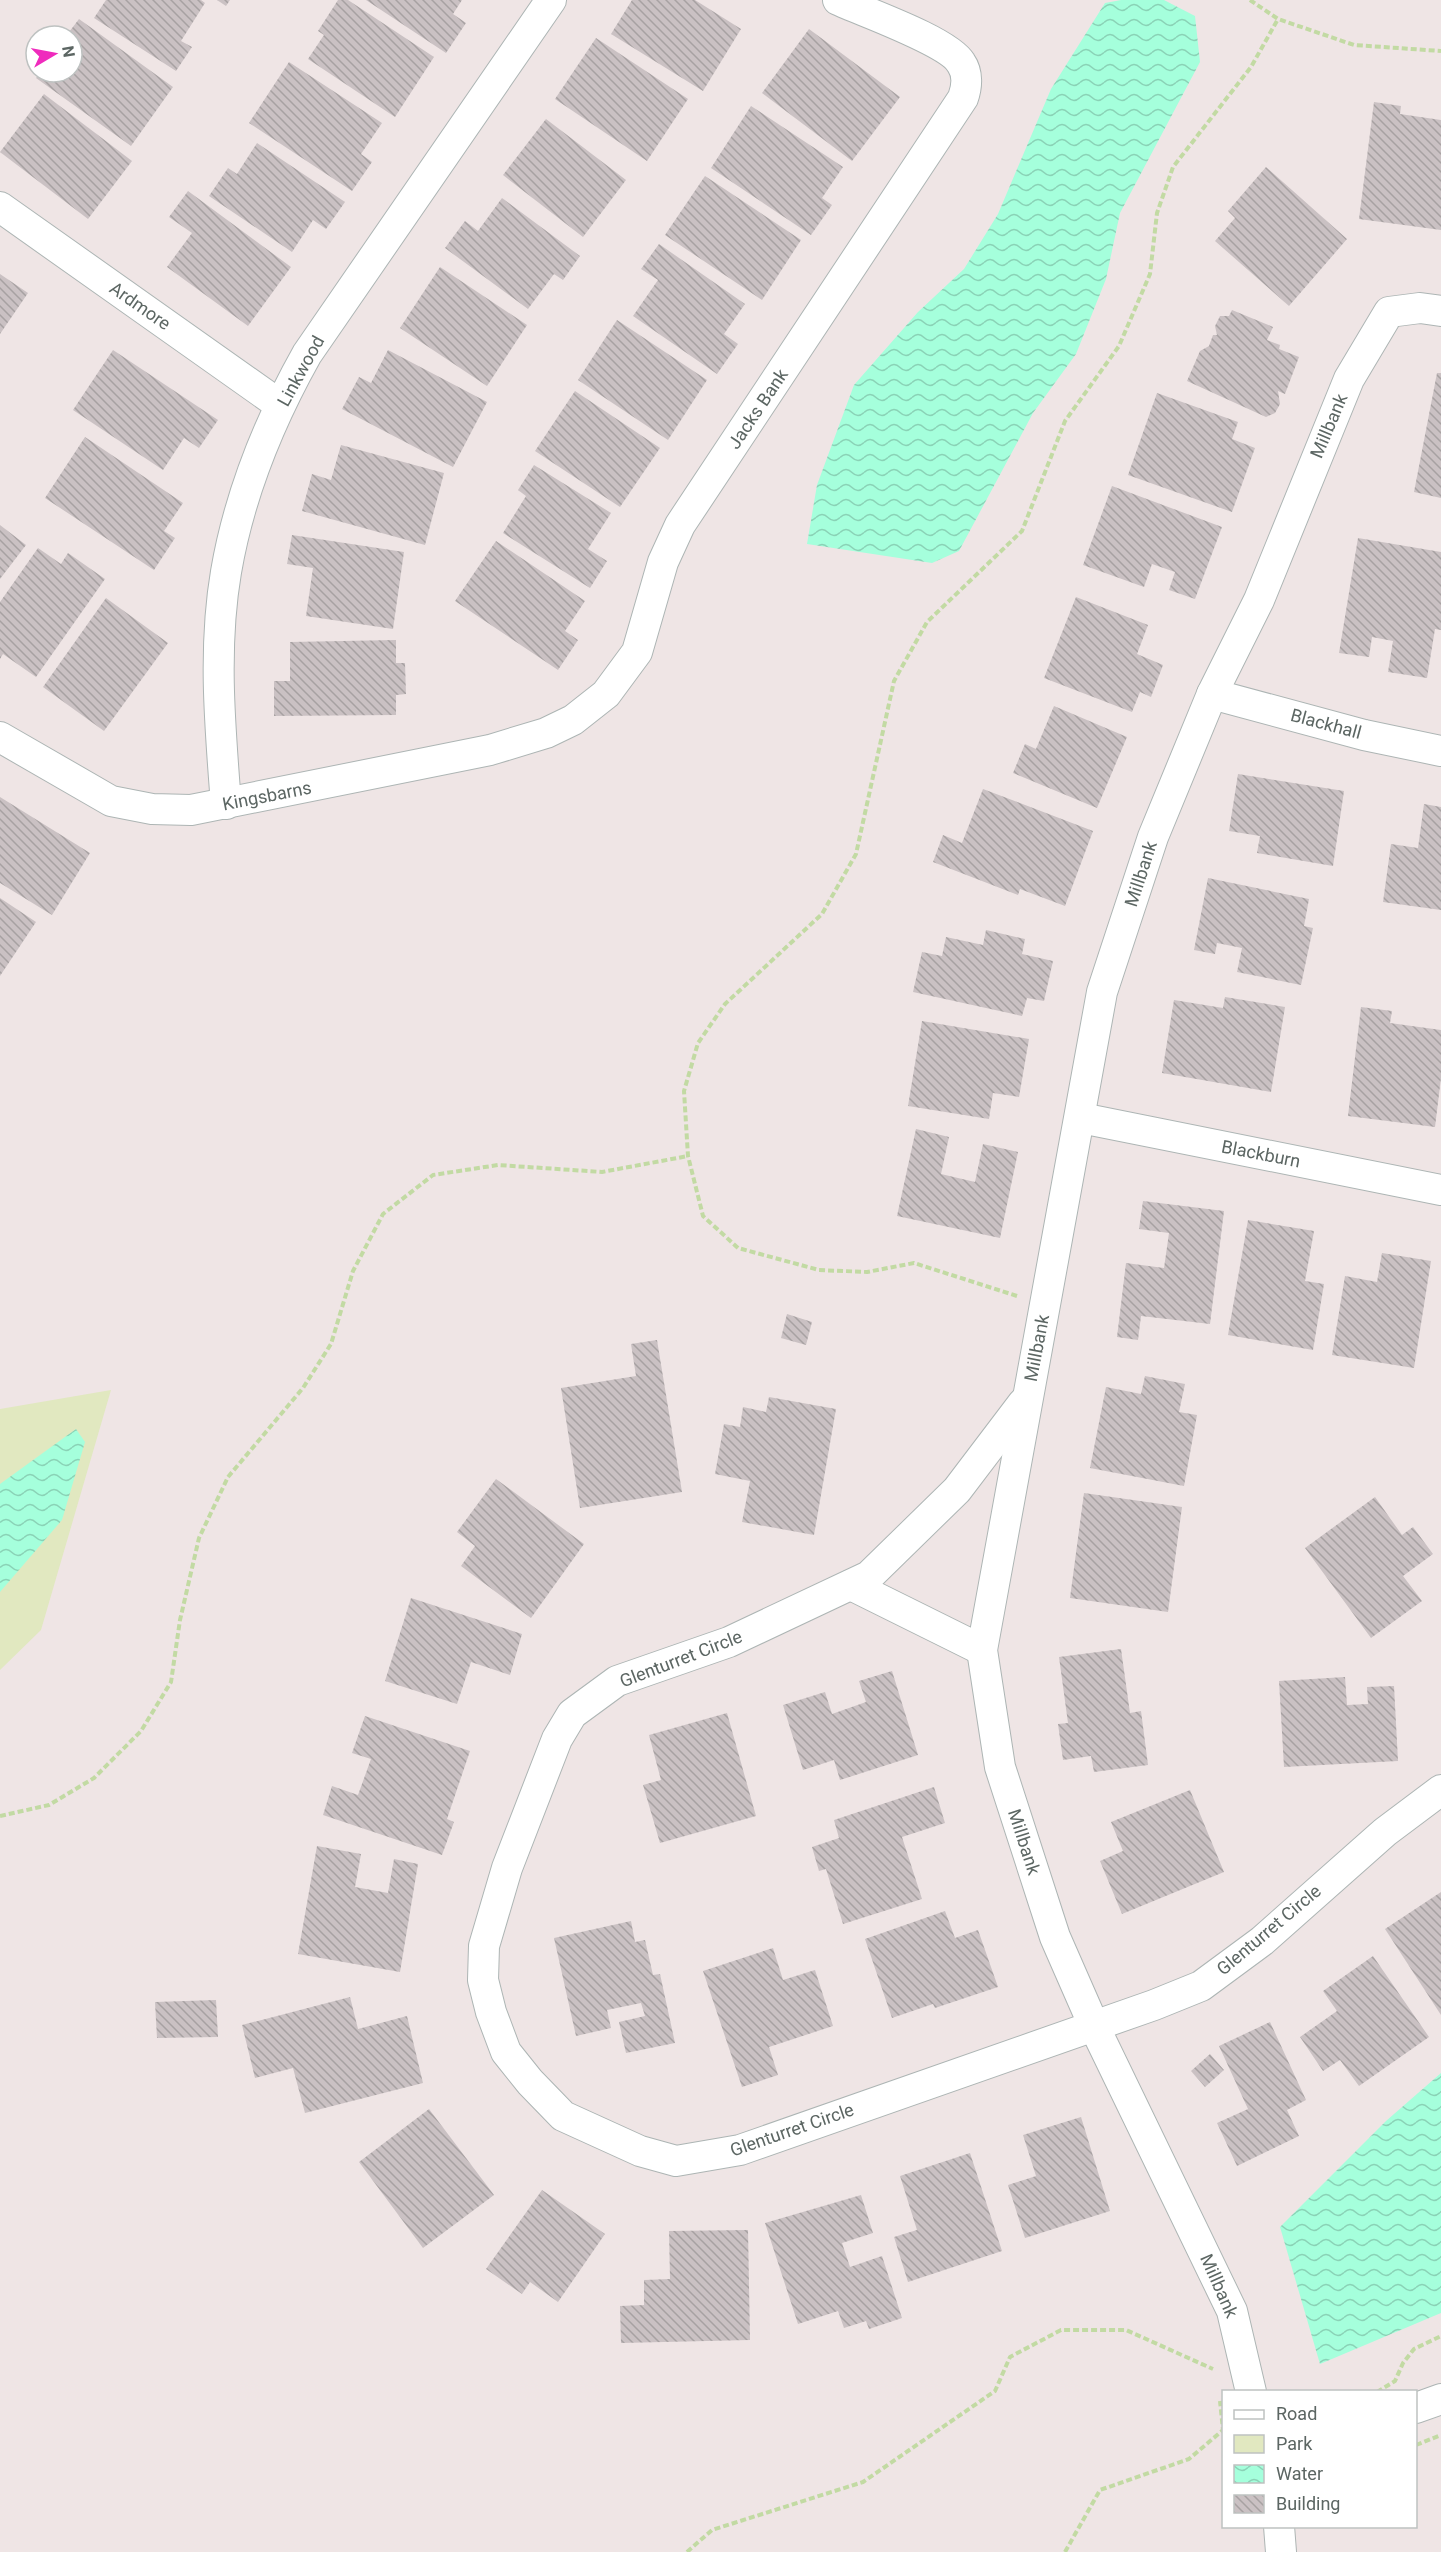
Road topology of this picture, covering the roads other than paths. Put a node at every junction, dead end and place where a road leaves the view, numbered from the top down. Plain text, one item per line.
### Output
1 (551, 0) edge
2 (838, 0) edge
3 (0, 207) edge
4 (1441, 311) edge
5 (280, 405) junction
6 (1212, 694) junction
7 (546, 733) joint
8 (0, 737) edge
9 (1441, 751) edge
10 (226, 804) junction
11 (1081, 1118) junction
12 (1441, 1190) edge
13 (1028, 1395) junction
14 (851, 1585) junction
15 (982, 1650) junction
16 (1441, 1790) edge
17 (1094, 2026) junction
18 (1251, 2390) edge
19 (1441, 2399) edge
20 (1417, 2408) edge
21 (1279, 2528) edge
22 (1281, 2552) edge

1 - 5 street, Linkwood
2 - 7 street, Jacks Bank
3 - 5 street, Ardmore
4 - 6 street, Millbank
5 - 10 street, Linkwood
6 - 9 street, Blackhall
6 - 11 street, Millbank
7 - 10 street, Kingsbarns
8 - 10 street, Kingsbarns
11 - 12 street, Blackburn
11 - 13 street, Millbank
13 - 14 street, Glenturret Circle
13 - 15 street, Millbank
14 - 15 street
14 - 17 street, Glenturret Circle
15 - 17 street, Millbank
16 - 17 street, Glenturret Circle
17 - 18 street, Millbank
19 - 20 street
21 - 22 street

